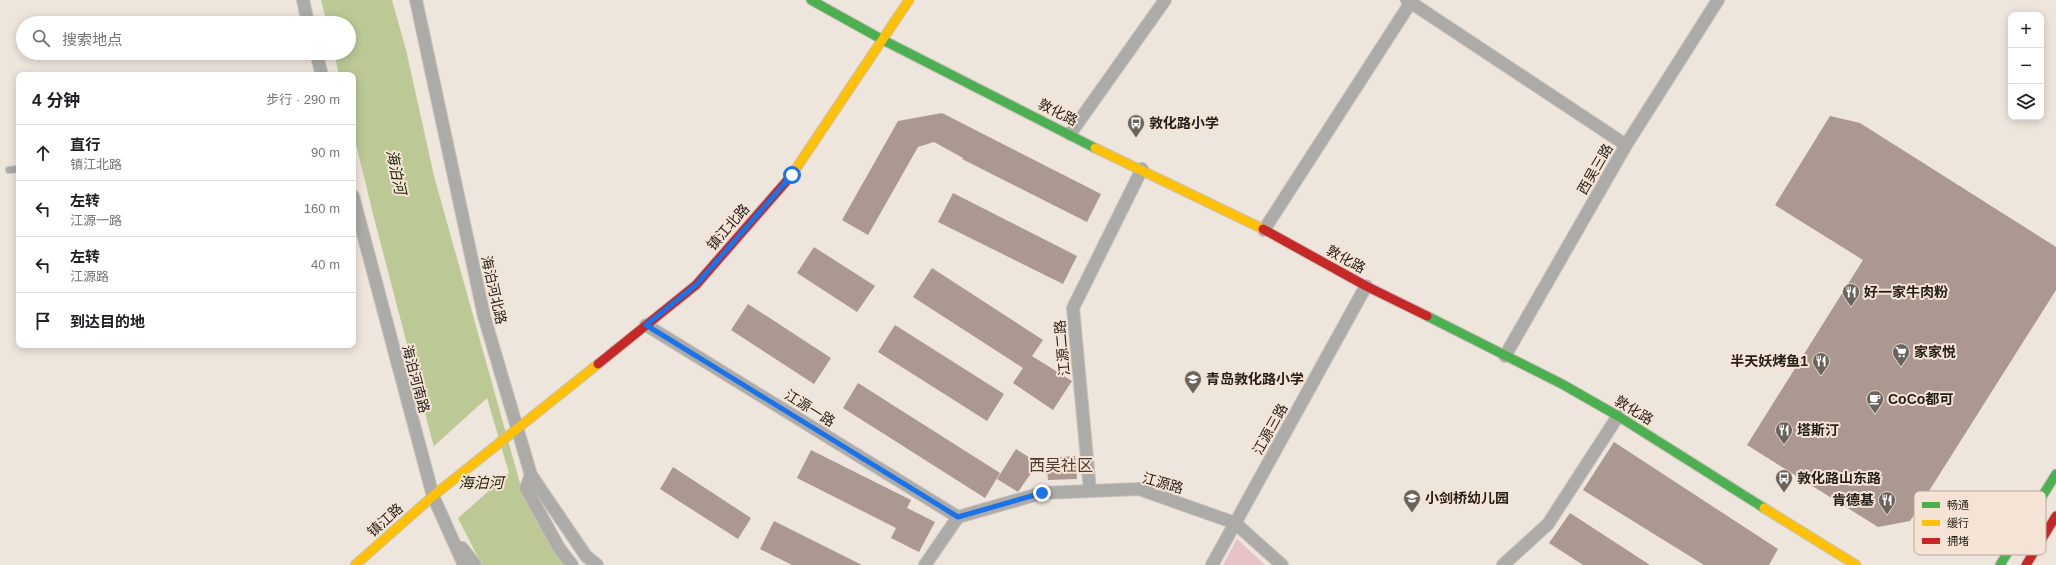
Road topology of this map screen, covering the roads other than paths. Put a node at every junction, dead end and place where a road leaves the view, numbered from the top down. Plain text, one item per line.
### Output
1 (302, 0) edge
2 (416, 0) edge
3 (811, 0) edge
4 (909, 0) edge
5 (1165, 0) edge
6 (1718, 0) edge
7 (1409, 1) edge
8 (306, 16) edge
9 (883, 40) junction
10 (318, 60) edge
11 (321, 72) edge
12 (1070, 134) junction
13 (1626, 145) junction
14 (16, 169) edge
15 (1142, 169) junction
16 (9, 170) dead end
17 (356, 207) edge
18 (1264, 230) junction
19 (1366, 286) junction
20 (646, 325) junction
21 (1504, 356) junction
22 (1618, 416) junction
23 (518, 426) junction
24 (2056, 474) edge
25 (531, 475) junction
26 (1090, 491) junction
27 (2046, 491) edge
28 (433, 496) junction
29 (2056, 516) edge
30 (958, 517) junction
31 (1235, 522) junction
32 (449, 531) junction
33 (2046, 532) edge
34 (2006, 555) edge
35 (2032, 555) edge
36 (355, 565) edge
37 (464, 565) edge
38 (475, 565) edge
39 (572, 565) edge
40 (597, 565) edge
41 (925, 565) edge
42 (1212, 565) edge
43 (1282, 565) edge
44 (1503, 565) edge
45 (1856, 565) edge
46 (2000, 565) edge
47 (2026, 565) edge

1 - 8 street
2 - 23 street, 海泊河北路
3 - 9 street, 敦化路
4 - 9 street, 镇江北路
5 - 12 street
6 - 13 street, 西吴三路
7 - 13 street
7 - 18 street
9 - 12 street, 敦化路
9 - 20 street, 镇江北路
10 - 11 street
12 - 15 street, 敦化路
13 - 21 street, 西吴三路
14 - 16 lane
15 - 18 street, 敦化路
15 - 26 street, 江源二路
17 - 28 street, 海泊河南路
18 - 19 street, 敦化路
19 - 21 street, 敦化路
19 - 31 street, 江源三路
20 - 23 street, 镇江北路
20 - 30 street, 江源一路
21 - 22 street, 敦化路
22 - 44 street
22 - 45 street, 敦化路
23 - 25 street, 海泊河北路
23 - 28 street, 镇江路
24 - 27 street
25 - 39 street
25 - 40 street, 海泊河北路
26 - 30 street, 江源路
26 - 31 street, 江源路
28 - 32 street, 海泊河南路
28 - 36 street, 镇江路
29 - 33 street
30 - 41 street
31 - 42 street, 江源三路
31 - 43 street, 江源路
32 - 37 street, 海泊河南路
32 - 38 street
34 - 46 street
35 - 47 street

